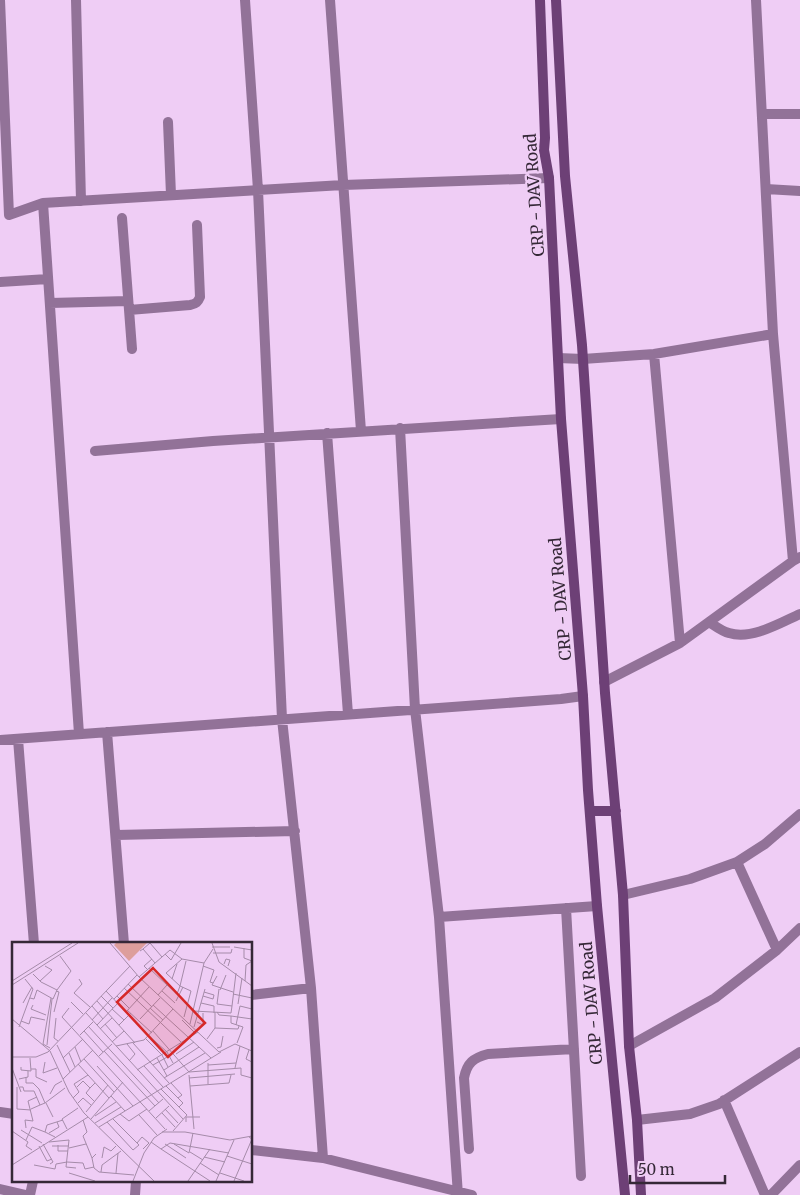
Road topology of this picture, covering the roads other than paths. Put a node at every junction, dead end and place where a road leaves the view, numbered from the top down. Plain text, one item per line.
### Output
1 (0, 0) edge
2 (76, 0) edge
3 (246, 0) edge
4 (330, 0) edge
5 (540, 0) edge
6 (556, 0) edge
7 (756, 0) edge
8 (1, 21) edge
9 (762, 114) junction
10 (800, 114) edge
11 (168, 122) dead end
12 (549, 178) junction
13 (343, 185) junction
14 (766, 189) junction
15 (258, 190) junction
16 (800, 191) edge
17 (171, 195) junction
18 (81, 201) junction
19 (43, 203) junction
20 (122, 218) dead end
21 (197, 225) dead end
22 (48, 279) junction
23 (0, 282) edge
24 (50, 303) junction
25 (129, 305) junction
26 (774, 334) junction
27 (132, 349) dead end
28 (654, 354) junction
29 (558, 358) junction
30 (583, 359) junction
31 (561, 419) junction
32 (400, 428) junction
33 (362, 431) junction
34 (327, 433) junction
35 (269, 437) junction
36 (95, 451) dead end
37 (797, 559) edge
38 (800, 614) edge
39 (709, 622) junction
40 (680, 643) junction
41 (604, 682) junction
42 (583, 696) junction
43 (415, 709) junction
44 (348, 714) junction
45 (282, 719) junction
46 (107, 732) junction
47 (79, 734) junction
48 (18, 739) junction
49 (0, 740) edge
50 (590, 811) junction
51 (616, 811) junction
52 (800, 814) edge
53 (295, 831) junction
54 (116, 835) junction
55 (737, 862) junction
56 (624, 894) junction
57 (597, 906) junction
58 (566, 908) junction
59 (439, 917) junction
60 (799, 932) edge
61 (34, 942) edge
62 (124, 942) edge
63 (777, 950) junction
64 (311, 988) junction
65 (252, 995) edge
66 (629, 1046) junction
67 (574, 1049) junction
68 (800, 1052) edge
69 (724, 1100) junction
70 (637, 1120) junction
71 (469, 1149) dead end
72 (252, 1150) edge
73 (324, 1158) junction
74 (800, 1165) edge
75 (581, 1176) dead end
76 (33, 1182) edge
77 (136, 1182) edge
78 (0, 1189) edge
79 (458, 1194) edge
80 (26, 1195) edge
81 (30, 1195) edge
82 (135, 1195) edge
83 (472, 1195) edge
84 (625, 1195) edge
85 (641, 1195) edge
86 (765, 1195) edge
87 (771, 1195) edge

1 - 8 street
2 - 18 street
3 - 15 street
4 - 13 street
5 - 12 street, CRP - DAV Road
6 - 30 street, CRP - DAV Road
7 - 9 street
8 - 19 street
9 - 10 street
9 - 14 street
11 - 17 street
12 - 13 street
12 - 29 street, CRP - DAV Road
13 - 15 street
13 - 33 street
14 - 16 street
14 - 26 street
15 - 17 street
15 - 35 street
17 - 18 street
18 - 19 street
19 - 22 street
20 - 25 street
21 - 25 street
22 - 23 street
22 - 24 street
24 - 25 street
24 - 47 street
25 - 27 street
26 - 28 street
26 - 37 street
28 - 30 street
28 - 40 street
29 - 30 street
29 - 31 street, CRP - DAV Road
30 - 41 street, CRP - DAV Road
31 - 32 street
31 - 42 street, CRP - DAV Road
32 - 33 street
32 - 43 street
33 - 34 street
34 - 35 street
34 - 44 street
35 - 36 street
35 - 45 street
37 - 39 street
38 - 39 street
39 - 40 street
40 - 41 street
41 - 51 street, CRP - DAV Road
42 - 43 street
42 - 50 street, CRP - DAV Road
43 - 44 street
43 - 59 street
44 - 45 street
45 - 46 street
45 - 53 street
46 - 47 street
46 - 54 street
47 - 48 street
48 - 49 street
48 - 61 street
50 - 51 street
50 - 57 street, CRP - DAV Road
51 - 56 street, CRP - DAV Road
52 - 55 street
53 - 54 street
53 - 64 street
54 - 62 street
55 - 56 street
55 - 63 street
56 - 66 street, CRP - DAV Road
57 - 58 street
57 - 84 street, CRP - DAV Road
58 - 59 street
58 - 67 street
59 - 79 street
60 - 63 street
63 - 66 street
64 - 65 street
64 - 73 street
66 - 70 street, CRP - DAV Road
67 - 71 street
67 - 75 street
68 - 69 street
69 - 70 street
69 - 86 street
70 - 85 street, CRP - DAV Road
72 - 73 street
73 - 79 street
74 - 87 street
76 - 81 street
77 - 82 street
78 - 80 street
79 - 83 street

